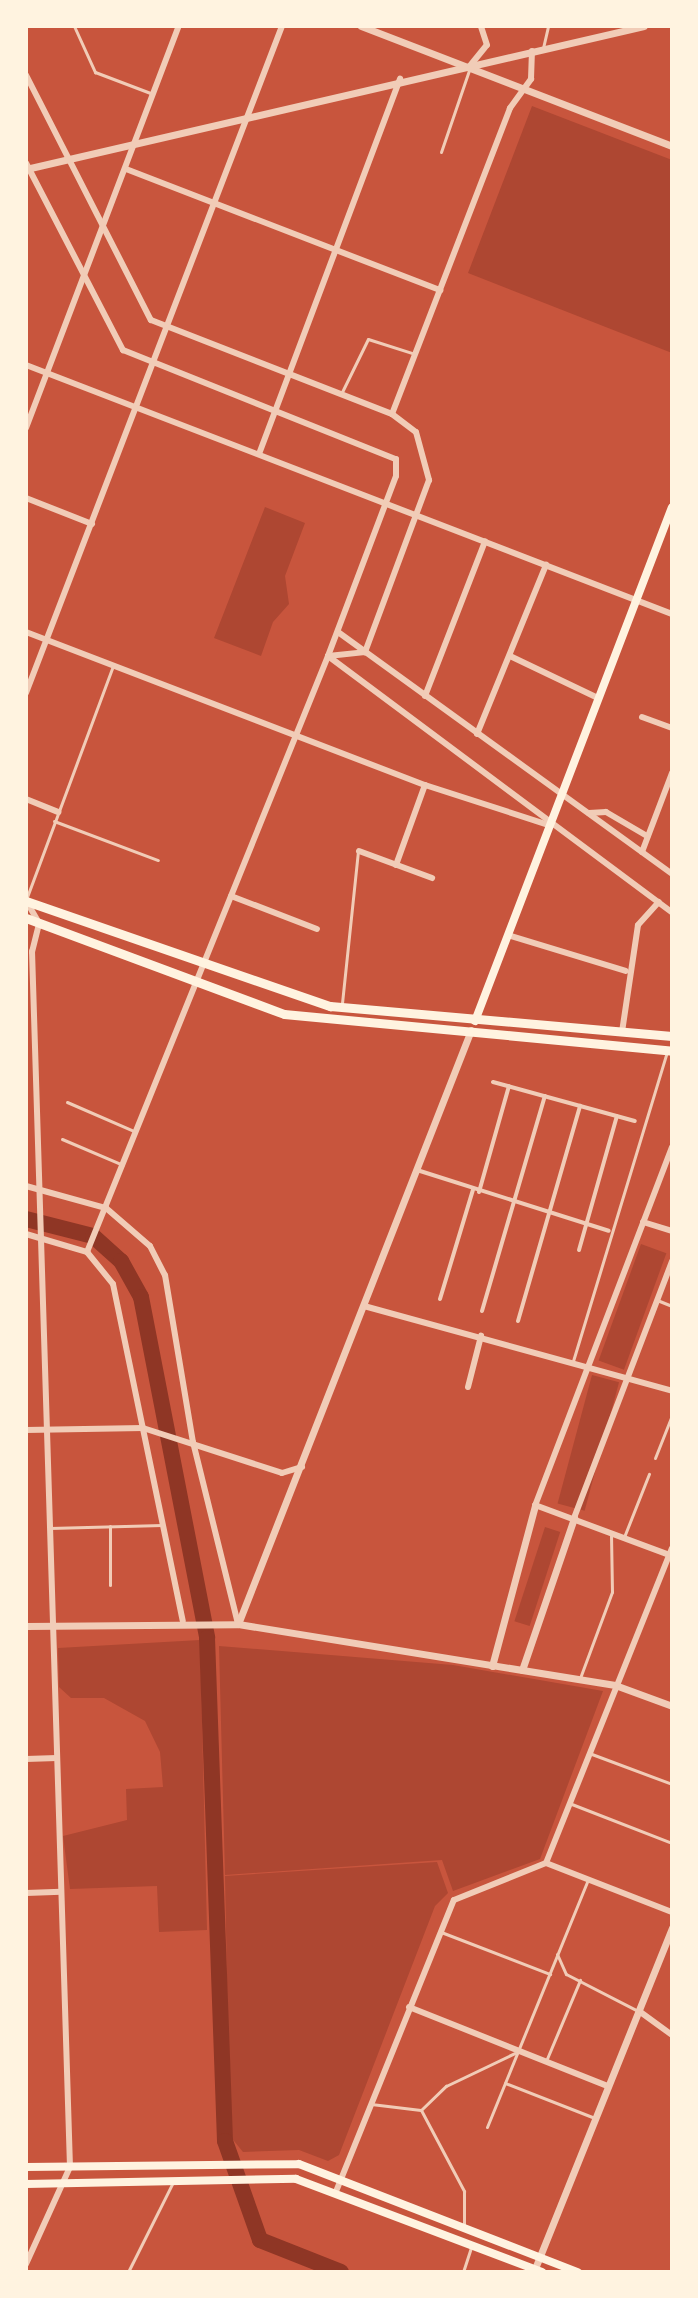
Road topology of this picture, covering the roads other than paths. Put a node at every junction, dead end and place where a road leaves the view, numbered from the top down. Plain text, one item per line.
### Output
1 (74, 26) edge
2 (179, 26) edge
3 (282, 26) edge
4 (361, 26) edge
5 (481, 26) edge
6 (548, 26) edge
7 (638, 27) edge
8 (543, 48) junction
9 (532, 51) junction
10 (469, 67) junction
11 (26, 75) edge
12 (400, 79) junction
13 (524, 88) junction
14 (154, 95) junction
15 (248, 117) junction
16 (136, 142) junction
17 (672, 146) edge
18 (441, 152) dead end
19 (68, 159) junction
20 (27, 168) edge
21 (126, 169) junction
22 (215, 204) junction
23 (103, 233) junction
24 (336, 250) junction
25 (83, 282) junction
26 (440, 290) junction
27 (168, 329) junction
28 (415, 354) junction
29 (154, 364) junction
30 (26, 365) edge
31 (48, 374) junction
32 (289, 376) junction
33 (340, 395) junction
34 (137, 407) junction
35 (276, 408) junction
36 (392, 414) junction
37 (26, 428) edge
38 (259, 454) junction
39 (26, 498) edge
40 (386, 503) junction
41 (672, 507) edge
42 (417, 516) junction
43 (92, 524) junction
44 (485, 541) junction
45 (546, 565) junction
46 (636, 600) junction
47 (672, 614) edge
48 (26, 632) edge
49 (338, 632) junction
50 (46, 640) junction
51 (365, 652) junction
52 (328, 656) junction
53 (510, 656) junction
54 (114, 665) junction
55 (26, 693) edge
56 (425, 696) junction
57 (598, 698) junction
58 (642, 717) dead end
59 (672, 728) edge
60 (477, 734) junction
61 (293, 735) junction
62 (672, 773) edge
63 (425, 785) junction
64 (669, 792) edge
65 (560, 798) junction
66 (26, 799) edge
67 (58, 812) junction
68 (588, 813) junction
69 (54, 821) junction
70 (550, 825) junction
71 (647, 836) junction
72 (359, 851) joint
73 (642, 852) junction
74 (158, 860) dead end
75 (396, 865) junction
76 (672, 874) edge
77 (432, 878) dead end
78 (231, 896) junction
79 (26, 901) edge
80 (659, 902) junction
81 (672, 912) edge
82 (26, 918) edge
83 (39, 923) junction
84 (317, 929) dead end
85 (508, 935) junction
86 (29, 952) edge
87 (203, 965) junction
88 (626, 971) junction
89 (197, 981) junction
90 (341, 1007) junction
91 (475, 1021) junction
92 (622, 1032) junction
93 (469, 1036) junction
94 (672, 1036) edge
95 (670, 1051) edge
96 (493, 1082) dead end
97 (509, 1086) junction
98 (545, 1096) junction
99 (67, 1102) dead end
100 (580, 1106) junction
101 (617, 1116) junction
102 (635, 1121) dead end
103 (136, 1132) junction
104 (62, 1139) dead end
105 (672, 1147) edge
106 (123, 1165) junction
107 (417, 1170) junction
108 (26, 1186) edge
109 (39, 1190) junction
110 (476, 1191) junction
111 (514, 1203) junction
112 (106, 1208) junction
113 (549, 1214) junction
114 (643, 1222) junction
115 (586, 1224) junction
116 (609, 1231) junction
117 (672, 1231) edge
118 (26, 1234) edge
119 (41, 1236) junction
120 (579, 1250) dead end
121 (87, 1252) junction
122 (672, 1261) edge
123 (440, 1299) dead end
124 (657, 1300) junction
125 (364, 1306) junction
126 (672, 1306) edge
127 (482, 1311) dead end
128 (518, 1321) dead end
129 (481, 1336) junction
130 (573, 1362) junction
131 (588, 1366) junction
132 (628, 1377) junction
133 (468, 1387) dead end
134 (672, 1391) edge
135 (672, 1415) edge
136 (143, 1428) junction
137 (26, 1430) edge
138 (47, 1430) junction
139 (193, 1442) junction
140 (655, 1458) dead end
141 (302, 1467) junction
142 (649, 1474) dead end
143 (535, 1505) junction
144 (574, 1518) junction
145 (163, 1525) junction
146 (110, 1526) junction
147 (50, 1528) junction
148 (611, 1532) junction
149 (624, 1537) junction
150 (671, 1553) edge
151 (110, 1585) dead end
152 (183, 1621) junction
153 (238, 1624) junction
154 (53, 1625) junction
155 (26, 1626) edge
156 (492, 1666) junction
157 (522, 1670) junction
158 (580, 1679) junction
159 (615, 1685) junction
160 (672, 1706) edge
161 (589, 1753) junction
162 (57, 1758) junction
163 (26, 1759) edge
164 (672, 1784) edge
165 (569, 1803) junction
166 (672, 1843) edge
167 (546, 1863) junction
168 (588, 1880) junction
169 (61, 1892) junction
170 (26, 1893) edge
171 (672, 1912) edge
172 (672, 1928) edge
173 (440, 1931) junction
174 (557, 1954) junction
175 (550, 1974) junction
176 (580, 1980) junction
177 (409, 2007) junction
178 (639, 2011) junction
179 (672, 2035) edge
180 (518, 2050) junction
181 (546, 2061) junction
182 (504, 2083) junction
183 (608, 2086) junction
184 (370, 2104) junction
185 (421, 2110) junction
186 (595, 2118) junction
187 (487, 2127) dead end
188 (26, 2167) edge
189 (70, 2167) junction
190 (340, 2181) junction
191 (173, 2182) junction
192 (64, 2183) junction
193 (26, 2184) edge
194 (335, 2194) junction
195 (464, 2228) junction
196 (472, 2244) junction
197 (540, 2257) junction
198 (26, 2264) edge
199 (537, 2271) edge
200 (128, 2272) edge
201 (463, 2272) edge
202 (578, 2272) edge

1 - 14 lane
2 - 14 street
3 - 15 street
4 - 10 street
5 - 10 street
6 - 8 lane
7 - 8 street
8 - 9 street
9 - 10 street
9 - 13 street
10 - 12 street
10 - 13 street
10 - 18 lane
11 - 19 street
12 - 15 street
12 - 24 street
13 - 17 street
13 - 26 street
14 - 16 street
15 - 16 street
15 - 22 street
16 - 19 street
16 - 21 street
19 - 20 street
19 - 23 street
20 - 25 street
21 - 22 street
21 - 23 street
22 - 24 street
22 - 27 street
23 - 25 street
23 - 27 street
24 - 26 street
24 - 32 street
25 - 29 street
25 - 31 street
26 - 28 street
27 - 29 street
27 - 32 street
28 - 33 lane
28 - 36 street
29 - 34 street
29 - 35 street
30 - 31 street
31 - 34 street
31 - 37 street
32 - 33 street
32 - 35 street
33 - 36 street
34 - 38 street
34 - 43 street
35 - 38 street
35 - 40 street
36 - 42 street
38 - 40 street
39 - 43 street
40 - 42 street
40 - 49 street
41 - 46 main road
42 - 44 street
42 - 51 street
43 - 50 street
44 - 45 street
44 - 56 street
45 - 46 street
45 - 53 street
46 - 47 street
46 - 57 main road
48 - 50 street
49 - 51 street
49 - 52 street
50 - 54 street
50 - 55 street
51 - 52 street
51 - 56 street
52 - 61 street
52 - 70 street
53 - 57 street
53 - 60 street
54 - 61 street
54 - 67 lane
56 - 60 street
57 - 65 main road
58 - 59 street
60 - 65 street
61 - 63 street
61 - 78 street
62 - 64 street
63 - 70 street
63 - 75 street
64 - 71 street
65 - 68 street
65 - 70 main road
66 - 67 street
67 - 69 lane
68 - 71 street
68 - 73 street
69 - 74 lane
69 - 79 lane
70 - 80 street
70 - 85 main road
71 - 73 street
72 - 75 street
72 - 90 lane
73 - 76 street
75 - 77 street
78 - 84 street
78 - 87 street
79 - 83 street
79 - 87 main road
80 - 81 street
80 - 88 street
82 - 83 main road
83 - 86 street
83 - 89 main road
85 - 88 street
85 - 91 main road
86 - 109 street
87 - 89 street
87 - 90 main road
88 - 92 street
89 - 93 main road
89 - 103 street
90 - 91 main road
91 - 92 main road
91 - 93 street
92 - 94 main road
93 - 95 main road
93 - 107 street
95 - 116 lane
96 - 97 street
97 - 98 street
97 - 110 street
98 - 100 street
98 - 111 street
99 - 103 lane
100 - 101 street
100 - 113 street
101 - 102 street
101 - 115 street
103 - 106 street
104 - 106 lane
105 - 114 street
106 - 112 street
107 - 110 street
107 - 125 street
108 - 109 street
109 - 112 street
109 - 119 street
110 - 111 street
110 - 123 street
111 - 113 street
111 - 127 street
112 - 121 street
112 - 139 street
113 - 115 street
113 - 128 street
114 - 117 street
114 - 131 street
115 - 116 street
115 - 120 street
116 - 130 lane
118 - 119 street
119 - 121 street
119 - 138 street
121 - 136 street
122 - 124 street
124 - 126 lane
124 - 132 street
125 - 129 street
125 - 141 street
129 - 130 street
129 - 133 street
130 - 131 street
131 - 132 street
131 - 143 street
132 - 134 street
132 - 144 street
135 - 140 lane
136 - 138 street
136 - 139 street
136 - 145 street
137 - 138 street
138 - 147 street
139 - 141 street
139 - 153 street
141 - 153 street
142 - 149 lane
143 - 144 street
143 - 156 street
144 - 148 street
144 - 157 street
145 - 146 lane
145 - 152 street
146 - 147 lane
146 - 151 lane
147 - 154 street
148 - 149 street
148 - 158 lane
149 - 150 street
150 - 159 street
152 - 153 street
152 - 154 street
153 - 156 street
154 - 155 street
154 - 162 street
156 - 157 street
157 - 158 street
158 - 159 street
159 - 160 street
159 - 161 street
161 - 164 lane
161 - 165 street
162 - 163 street
162 - 169 street
165 - 166 lane
165 - 167 street
167 - 168 street
167 - 173 street
168 - 171 street
168 - 174 lane
169 - 170 street
169 - 189 street
172 - 178 street
173 - 175 lane
173 - 177 street
174 - 175 lane
174 - 176 lane
175 - 180 lane
176 - 178 lane
176 - 181 lane
177 - 180 street
177 - 184 street
178 - 179 street
178 - 183 street
180 - 181 street
180 - 182 lane
180 - 185 lane
181 - 183 street
182 - 186 lane
182 - 187 lane
183 - 186 street
184 - 185 lane
184 - 190 street
185 - 195 lane
186 - 197 street
188 - 189 main road
189 - 190 main road
189 - 192 street
190 - 194 street
190 - 195 main road
191 - 192 main road
191 - 194 main road
191 - 200 lane
192 - 193 main road
192 - 198 street
194 - 196 main road
195 - 197 main road
196 - 199 main road
196 - 201 lane
197 - 199 street
197 - 202 main road

